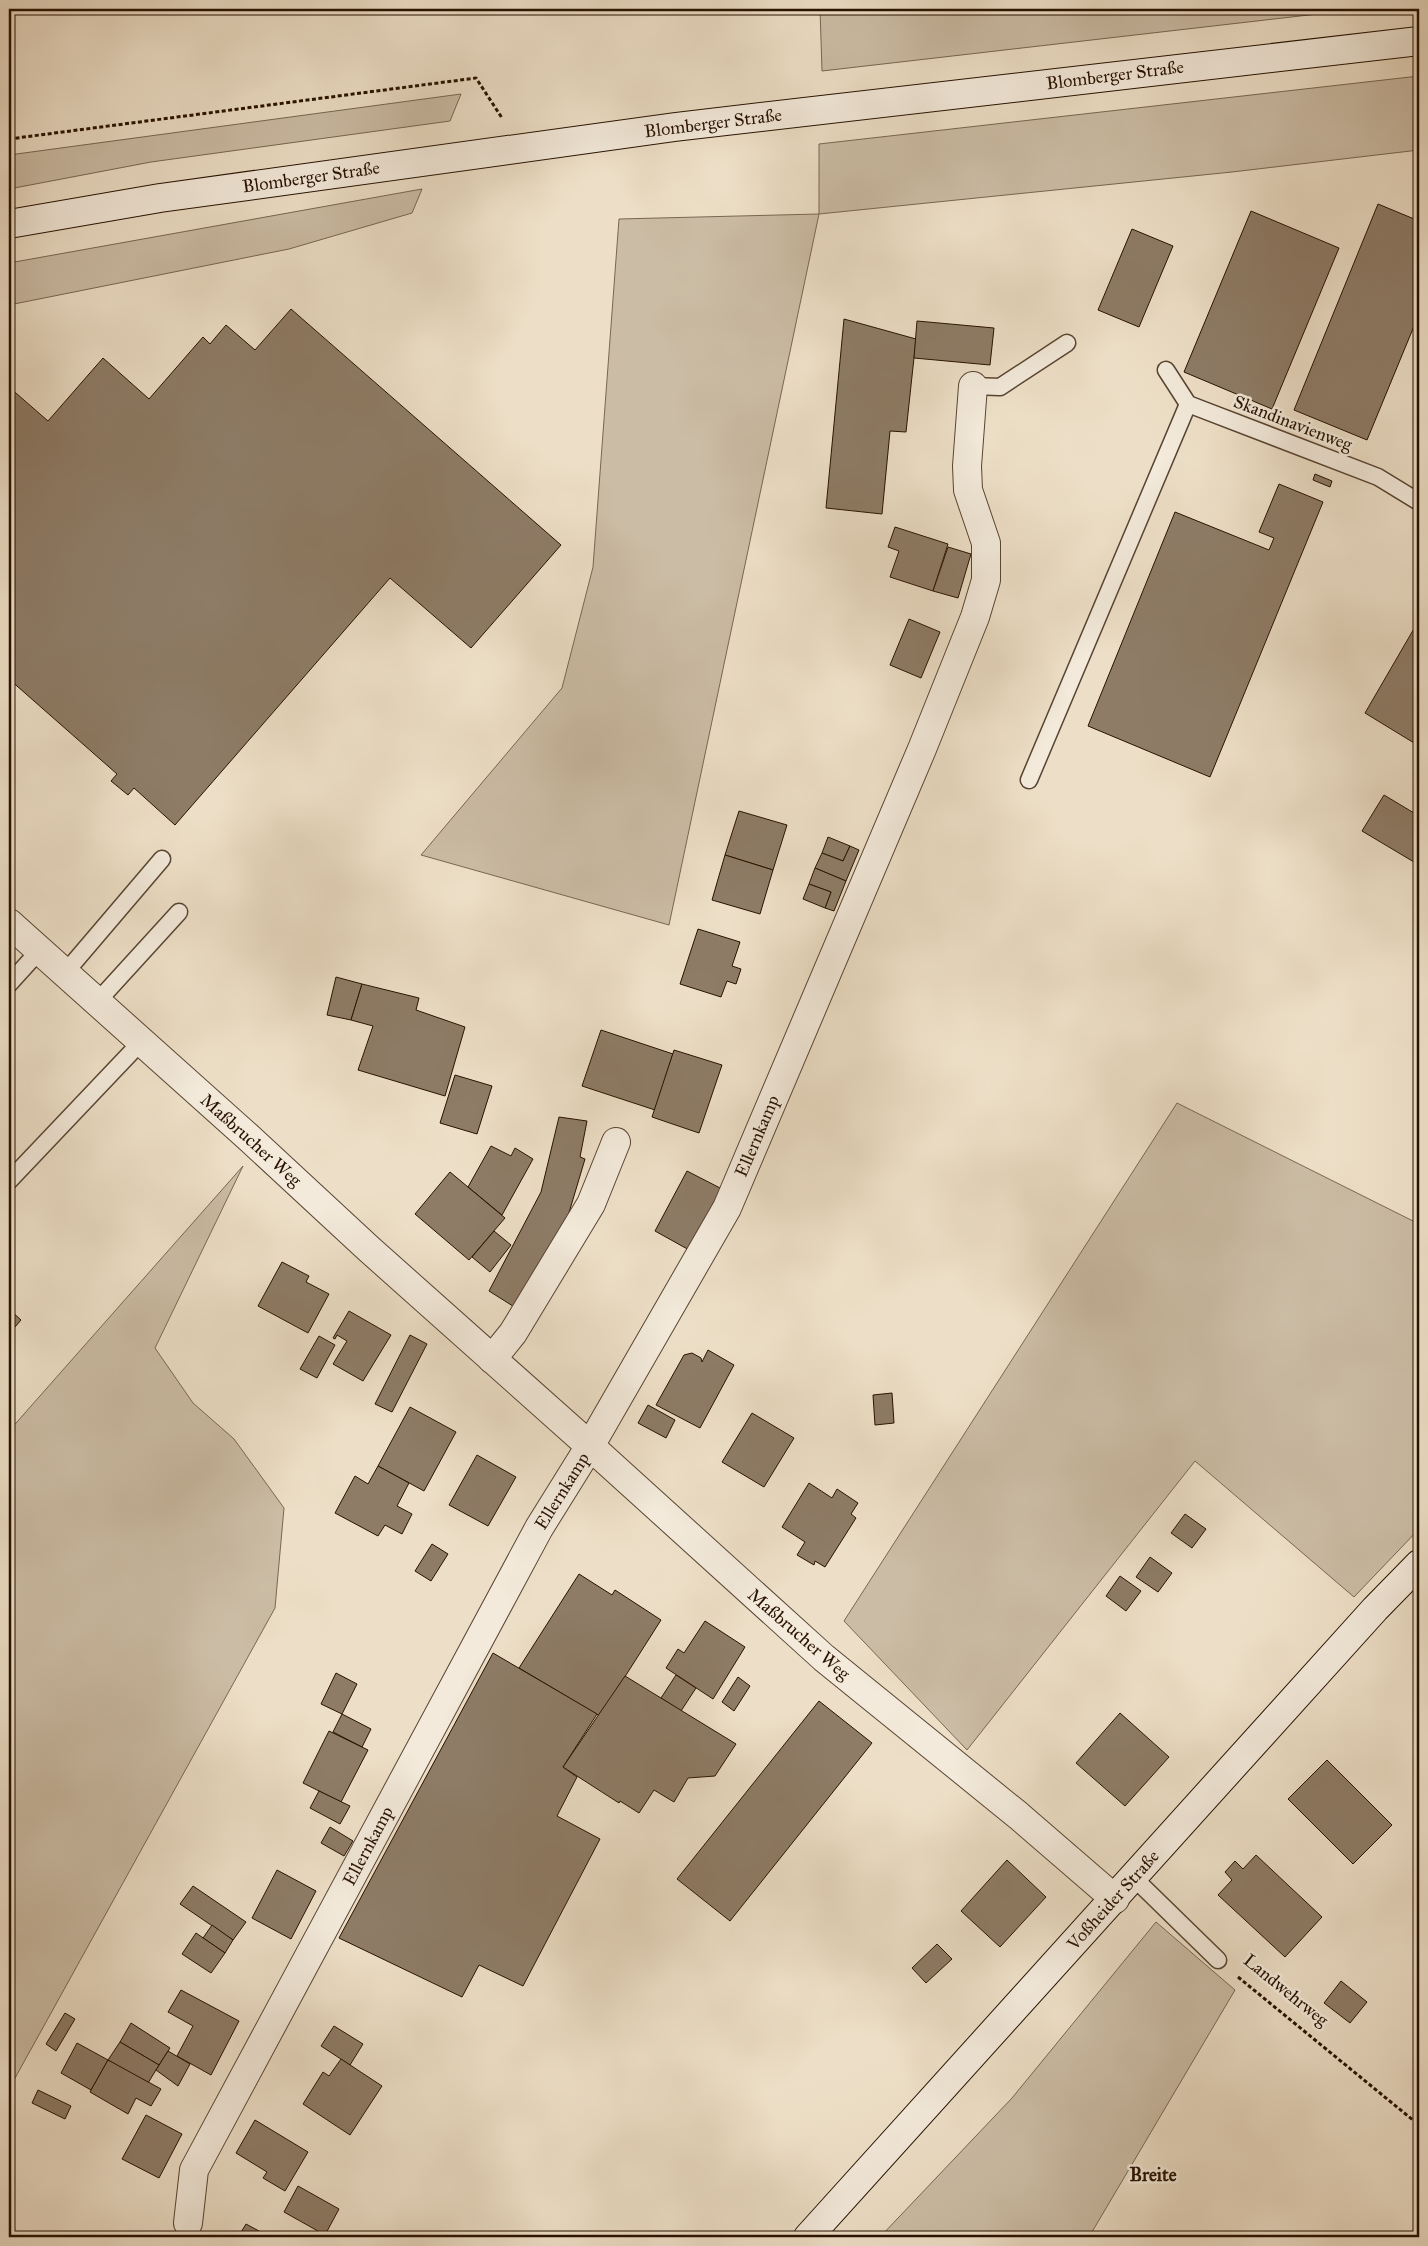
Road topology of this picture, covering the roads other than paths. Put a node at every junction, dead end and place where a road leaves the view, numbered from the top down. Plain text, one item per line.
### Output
1 (1419, 41) edge
2 (9, 224) edge
3 (1066, 343) dead end
4 (1166, 370) dead end
5 (973, 386) joint
6 (1188, 404) junction
7 (1419, 502) edge
8 (1029, 780) dead end
9 (162, 859) dead end
10 (179, 912) dead end
11 (9, 923) edge
12 (39, 951) junction
13 (64, 974) junction
14 (9, 984) edge
15 (96, 1003) junction
16 (141, 1042) junction
17 (616, 1142) dead end
18 (9, 1182) edge
19 (492, 1359) junction
20 (590, 1446) junction
21 (1419, 1564) edge
22 (1134, 1878) junction
23 (1115, 1899) junction
24 (1218, 1960) road end
25 (188, 2223) dead end
26 (808, 2237) edge

1 - 2 street, Blomberger Straße
3 - 5 lane
4 - 6 lane
5 - 20 street, Ellernkamp
6 - 7 lane, Skandinavienweg
6 - 8 lane
9 - 13 lane
10 - 15 lane
11 - 12 street, Maßbrucher Weg
12 - 13 street, Maßbrucher Weg
12 - 14 lane
13 - 15 street, Maßbrucher Weg
15 - 16 street, Maßbrucher Weg
16 - 18 lane
16 - 19 street, Maßbrucher Weg
17 - 19 street
19 - 20 street, Maßbrucher Weg
20 - 23 street, Maßbrucher Weg
20 - 25 street, Ellernkamp
21 - 22 street, Voßheider Straße
22 - 23 street, Voßheider Straße
22 - 24 lane, Landwehrweg
23 - 26 street, Voßheider Straße

